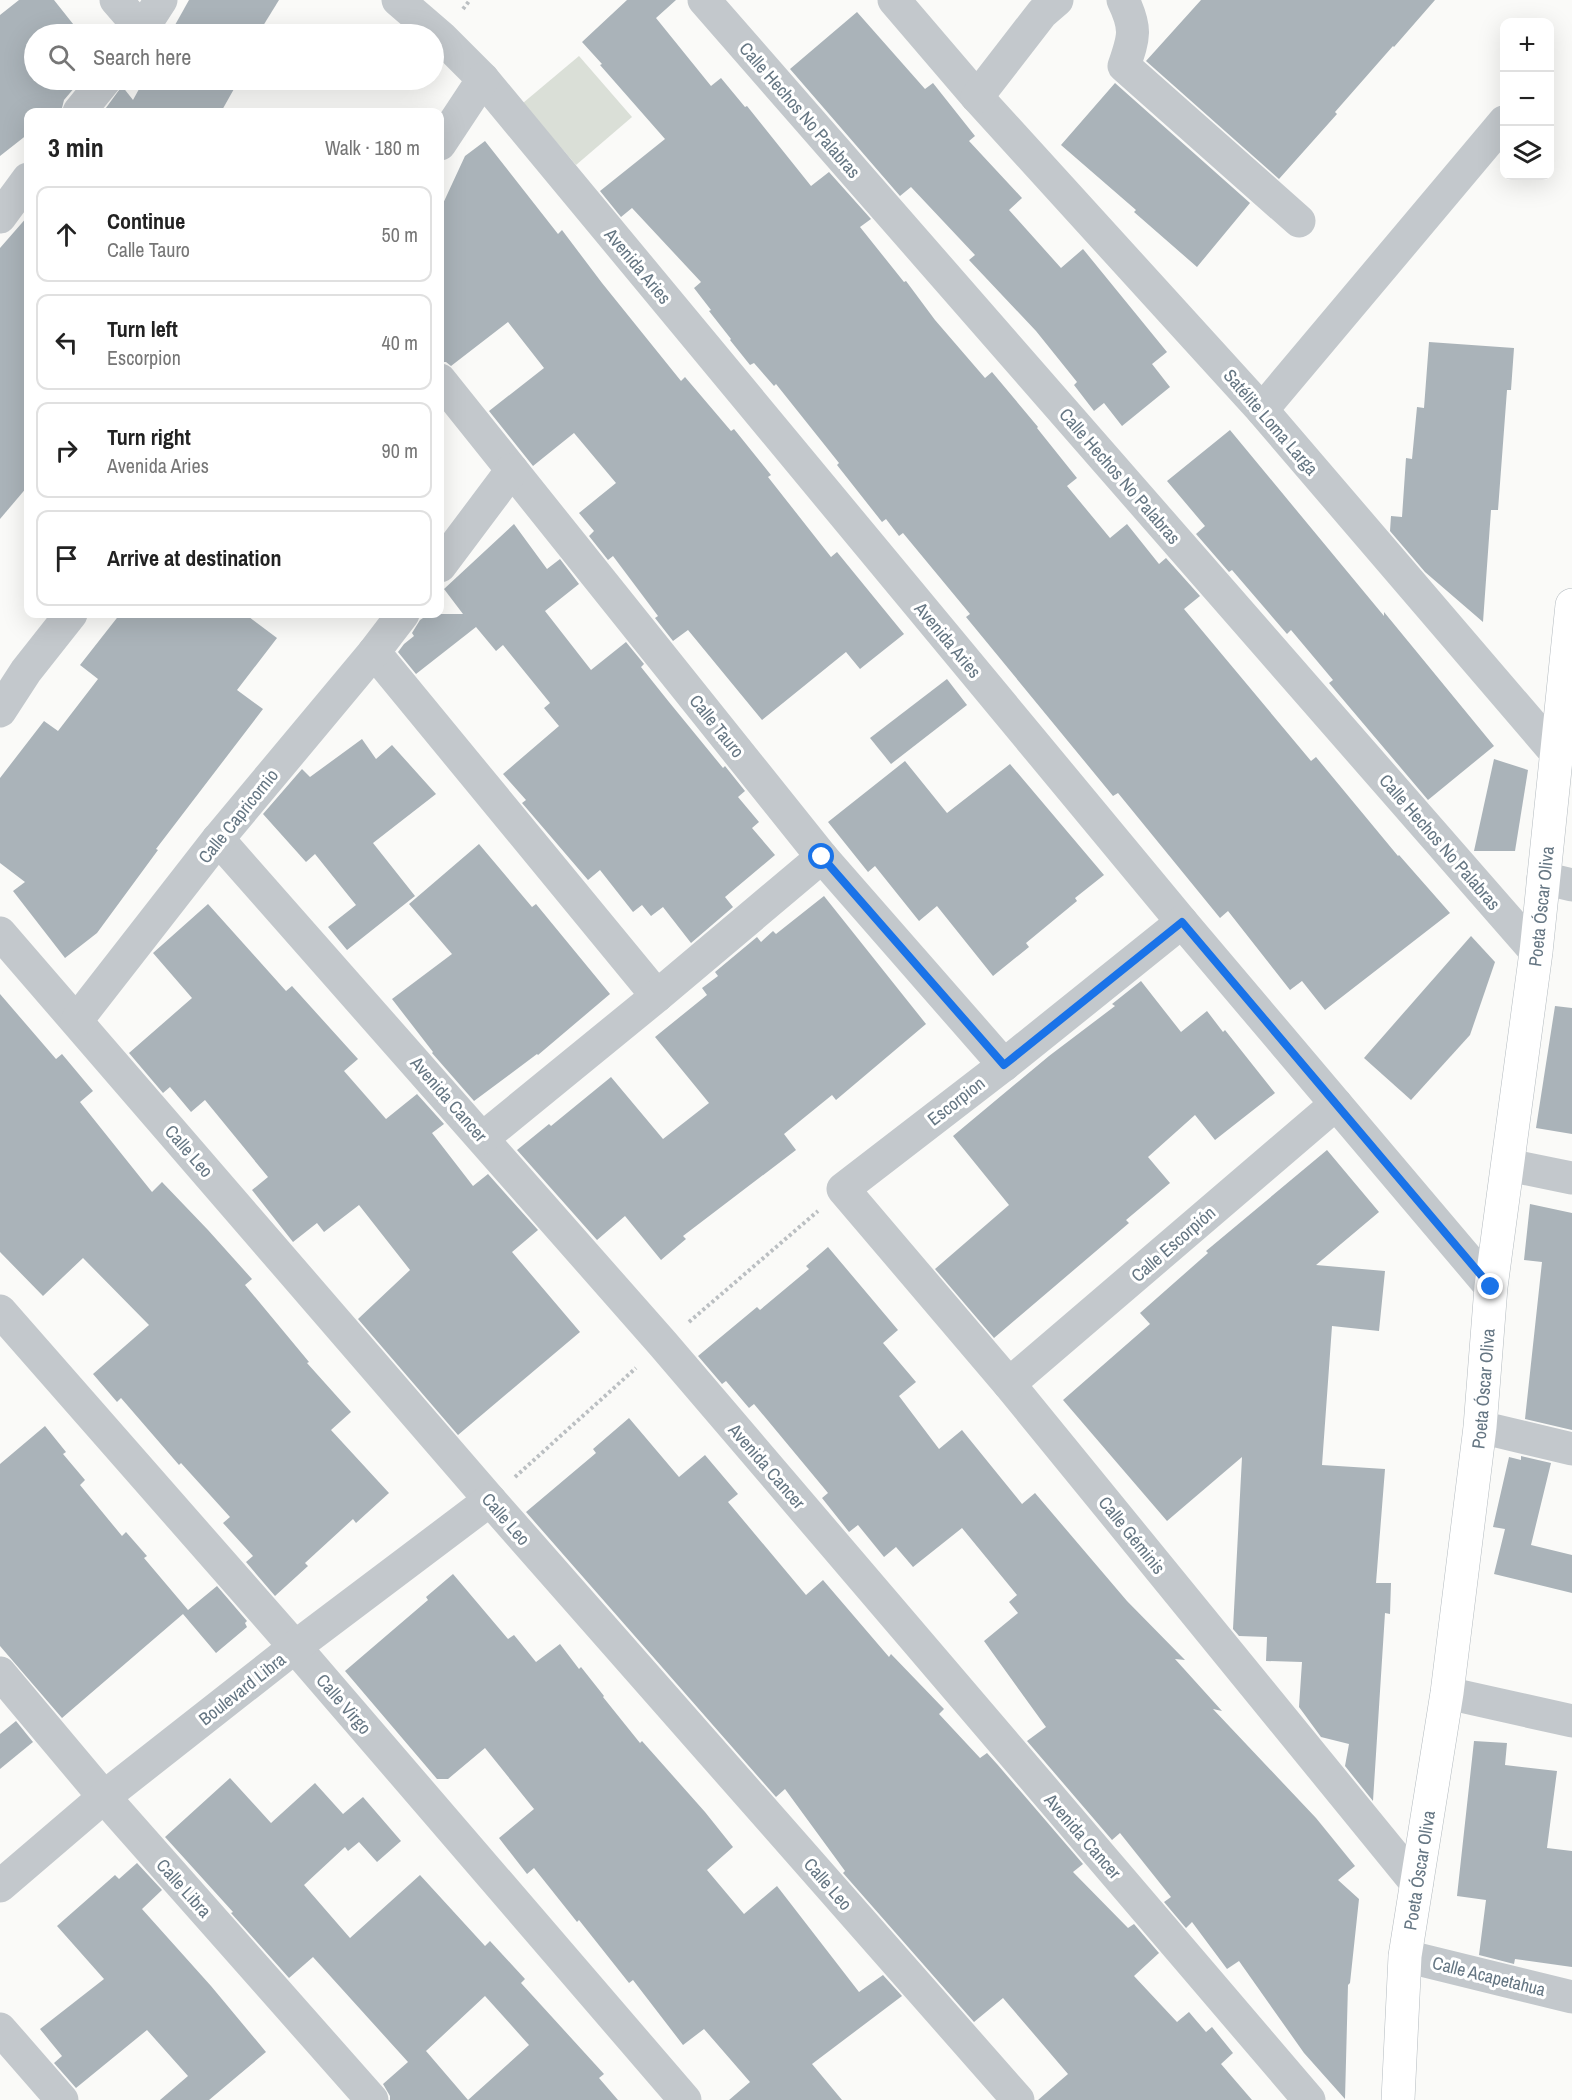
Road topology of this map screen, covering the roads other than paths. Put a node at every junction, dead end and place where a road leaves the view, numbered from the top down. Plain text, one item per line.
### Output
1 (117, 0) edge
2 (161, 0) edge
3 (398, 0) edge
4 (704, 0) edge
5 (894, 0) edge
6 (1123, 0) edge
7 (1042, 4) edge
8 (135, 24) edge
9 (146, 24) edge
10 (426, 24) edge
11 (444, 40) edge
12 (483, 79) junction
13 (97, 90) edge
14 (977, 97) junction
15 (83, 108) edge
16 (1501, 126) edge
17 (444, 138) edge
18 (24, 184) edge
19 (0, 217) edge
20 (1299, 221) dead end
21 (444, 385) edge
22 (1262, 410) junction
23 (513, 470) junction
24 (444, 561) edge
25 (1572, 604) edge
26 (67, 618) edge
27 (400, 618) edge
28 (374, 652) junction
29 (0, 711) edge
30 (1556, 753) junction
31 (218, 839) junction
32 (822, 857) junction
33 (1558, 882) edge
34 (1182, 922) junction
35 (0, 933) edge
36 (1536, 952) junction
37 (657, 996) junction
38 (77, 1020) junction
39 (1004, 1065) junction
40 (1336, 1104) junction
41 (483, 1138) junction
42 (1508, 1165) junction
43 (1572, 1178) edge
44 (843, 1189) joint
45 (1491, 1287) junction
46 (0, 1311) edge
47 (1010, 1384) junction
48 (1480, 1427) junction
49 (1572, 1449) edge
50 (490, 1500) junction
51 (295, 1647) junction
52 (0, 1673) edge
53 (1448, 1693) junction
54 (1572, 1720) edge
55 (104, 1797) junction
56 (1418, 1884) junction
57 (0, 1886) edge
58 (1405, 1956) junction
59 (1572, 1997) edge
60 (0, 2029) edge
61 (62, 2100) edge
62 (372, 2100) edge
63 (685, 2100) edge
64 (1018, 2100) edge
65 (1309, 2100) edge
66 (1398, 2100) edge

1 - 8 street
2 - 9 street
3 - 10 street, Avenida Aries
4 - 36 street, Calle Hechos No Palabras
5 - 14 street, Satélite Loma Larga
6 - 20 street
7 - 14 street
11 - 12 street, Avenida Aries
12 - 17 street
12 - 34 street, Avenida Aries
13 - 15 street
14 - 22 street, Satélite Loma Larga
16 - 22 street
18 - 19 street
21 - 23 street, Calle Tauro
22 - 30 street, Satélite Loma Larga
23 - 24 street
23 - 32 street, Calle Tauro
25 - 30 street, Poeta Óscar Oliva
26 - 29 street
27 - 28 street, Calle Capricornio
28 - 31 street, Calle Capricornio
28 - 37 street
30 - 33 street, Poeta Óscar Oliva
31 - 38 street, Calle Capricornio
31 - 41 street, Avenida Cancer
32 - 37 street
32 - 39 street, Calle Tauro
33 - 36 street, Poeta Óscar Oliva
34 - 39 street, Escorpion
34 - 40 street, Avenida Aries
35 - 38 street, Calle Leo
36 - 42 street, Poeta Óscar Oliva
37 - 41 street
38 - 50 street, Calle Leo
39 - 44 street, Escorpion
40 - 45 street, Avenida Aries
40 - 47 street, Calle Escorpión
41 - 65 street, Avenida Cancer
42 - 43 street
42 - 45 street, Poeta Óscar Oliva
44 - 47 street, Calle Géminis
45 - 48 street, Poeta Óscar Oliva
46 - 51 street, Calle Virgo
47 - 56 street, Calle Géminis
48 - 49 street
48 - 53 street, Poeta Óscar Oliva
50 - 51 street, Boulevard Libra
50 - 64 street, Calle Leo
51 - 55 street, Boulevard Libra
51 - 63 street, Calle Virgo
52 - 55 street, Calle Libra
53 - 54 street
53 - 56 street, Poeta Óscar Oliva
55 - 57 street, Boulevard Libra
55 - 62 street, Calle Libra
56 - 58 street, Poeta Óscar Oliva
58 - 59 street, Calle Acapetahua
58 - 66 street, Poeta Óscar Oliva
60 - 61 street

